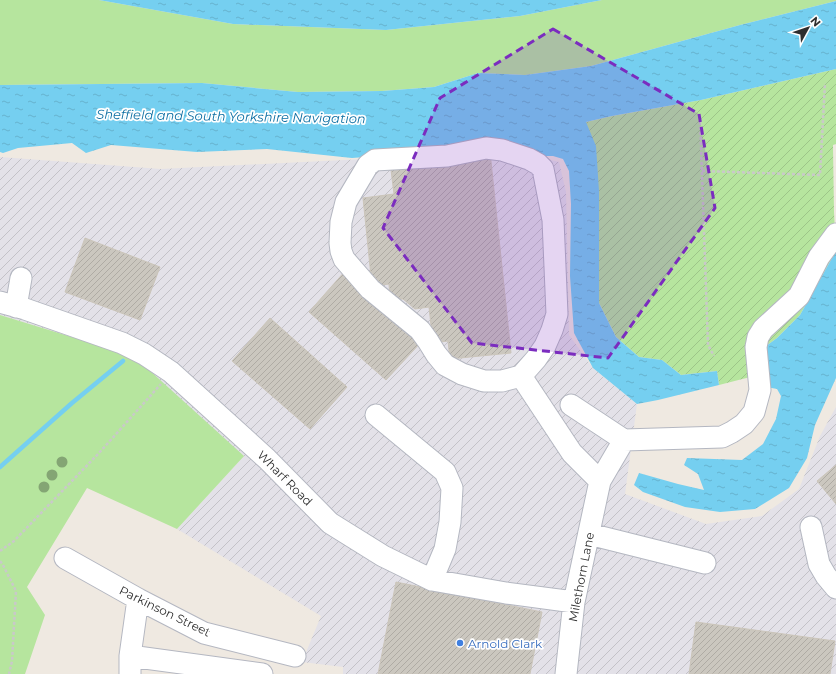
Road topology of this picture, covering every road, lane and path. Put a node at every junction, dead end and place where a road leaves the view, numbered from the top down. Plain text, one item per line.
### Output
1 (825, 82) dead end
2 (700, 117) dead end
3 (702, 170) junction
4 (836, 234) edge
5 (22, 278) dead end
6 (8, 304) edge
7 (714, 356) dead end
8 (171, 372) junction
9 (521, 376) junction
10 (571, 405) dead end
11 (376, 415) dead end
12 (624, 440) junction
13 (600, 481) junction
14 (811, 527) dead end
15 (589, 534) junction
16 (0, 551) edge
17 (65, 558) dead end
18 (0, 561) edge
19 (705, 562) dead end
20 (432, 580) junction
21 (836, 588) edge
22 (138, 599) junction
23 (574, 602) junction
24 (294, 656) dead end
25 (130, 665) edge
26 (9, 674) edge
27 (262, 674) edge
28 (566, 674) edge

1 - 3 path
2 - 3 path
3 - 7 path
4 - 12 street
5 - 6 street, Wharf Road
6 - 8 street, Wharf Road
8 - 16 path
8 - 20 street, Wharf Road
9 - 9 street
9 - 13 street
10 - 12 street
11 - 20 street
12 - 13 street, Milethorn Lane
13 - 15 street, Milethorn Lane
14 - 21 street
15 - 19 street
15 - 23 street, Milethorn Lane
17 - 22 street, Parkinson Street
18 - 26 path
20 - 23 street, Wharf Road
22 - 24 street, Parkinson Street
22 - 25 street
23 - 28 street, Milethorn Lane
25 - 27 street

